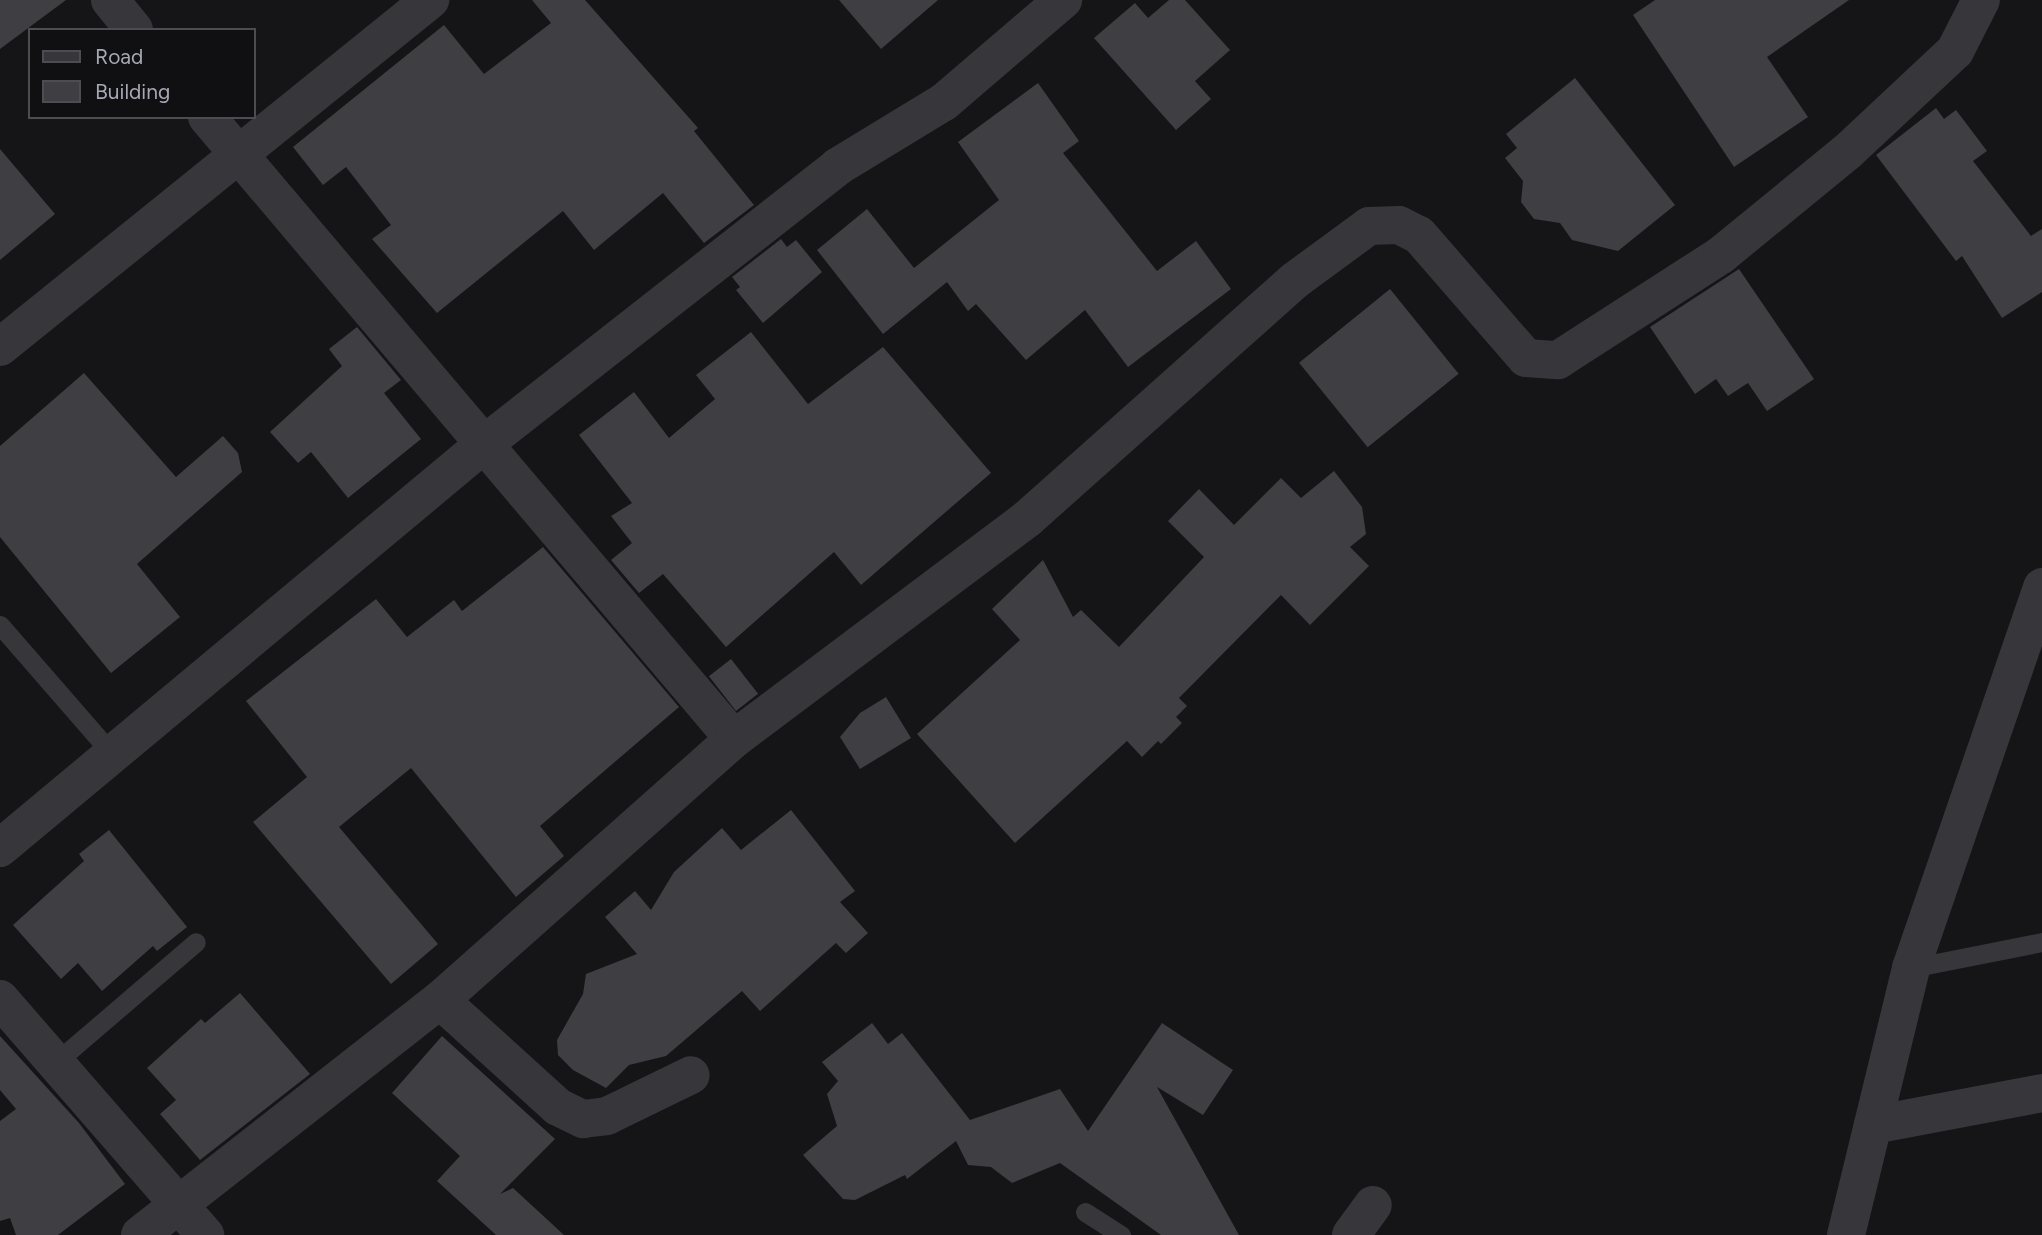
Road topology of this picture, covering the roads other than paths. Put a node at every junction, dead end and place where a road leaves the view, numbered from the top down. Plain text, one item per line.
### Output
1 (110, 0) edge
2 (430, 0) edge
3 (1063, 0) edge
4 (1981, 0) edge
5 (132, 28) edge
6 (209, 119) edge
7 (239, 156) junction
8 (0, 347) edge
9 (483, 445) junction
10 (2042, 587) edge
11 (0, 625) edge
12 (734, 739) junction
13 (112, 754) junction
14 (0, 848) edge
15 (196, 942) dead end
16 (2042, 942) edge
17 (1911, 968) junction
18 (0, 999) edge
19 (440, 1000) junction
20 (56, 1062) junction
21 (691, 1075) dead end
22 (2042, 1093) edge
23 (1873, 1125) junction
24 (180, 1203) junction
25 (1085, 1212) dead end
26 (140, 1235) edge
27 (205, 1235) edge
28 (1121, 1235) edge
29 (1846, 1235) edge

1 - 5 street
2 - 7 street
3 - 9 street
4 - 12 street
6 - 7 street
7 - 8 street
7 - 9 street
9 - 12 street
9 - 13 street
10 - 17 street
11 - 13 lane
12 - 19 street
13 - 14 street
15 - 20 lane
16 - 17 lane
17 - 23 street
18 - 20 street
19 - 21 street
19 - 24 street
20 - 24 street
22 - 23 street
23 - 29 street
24 - 26 street
24 - 27 street
25 - 28 lane

